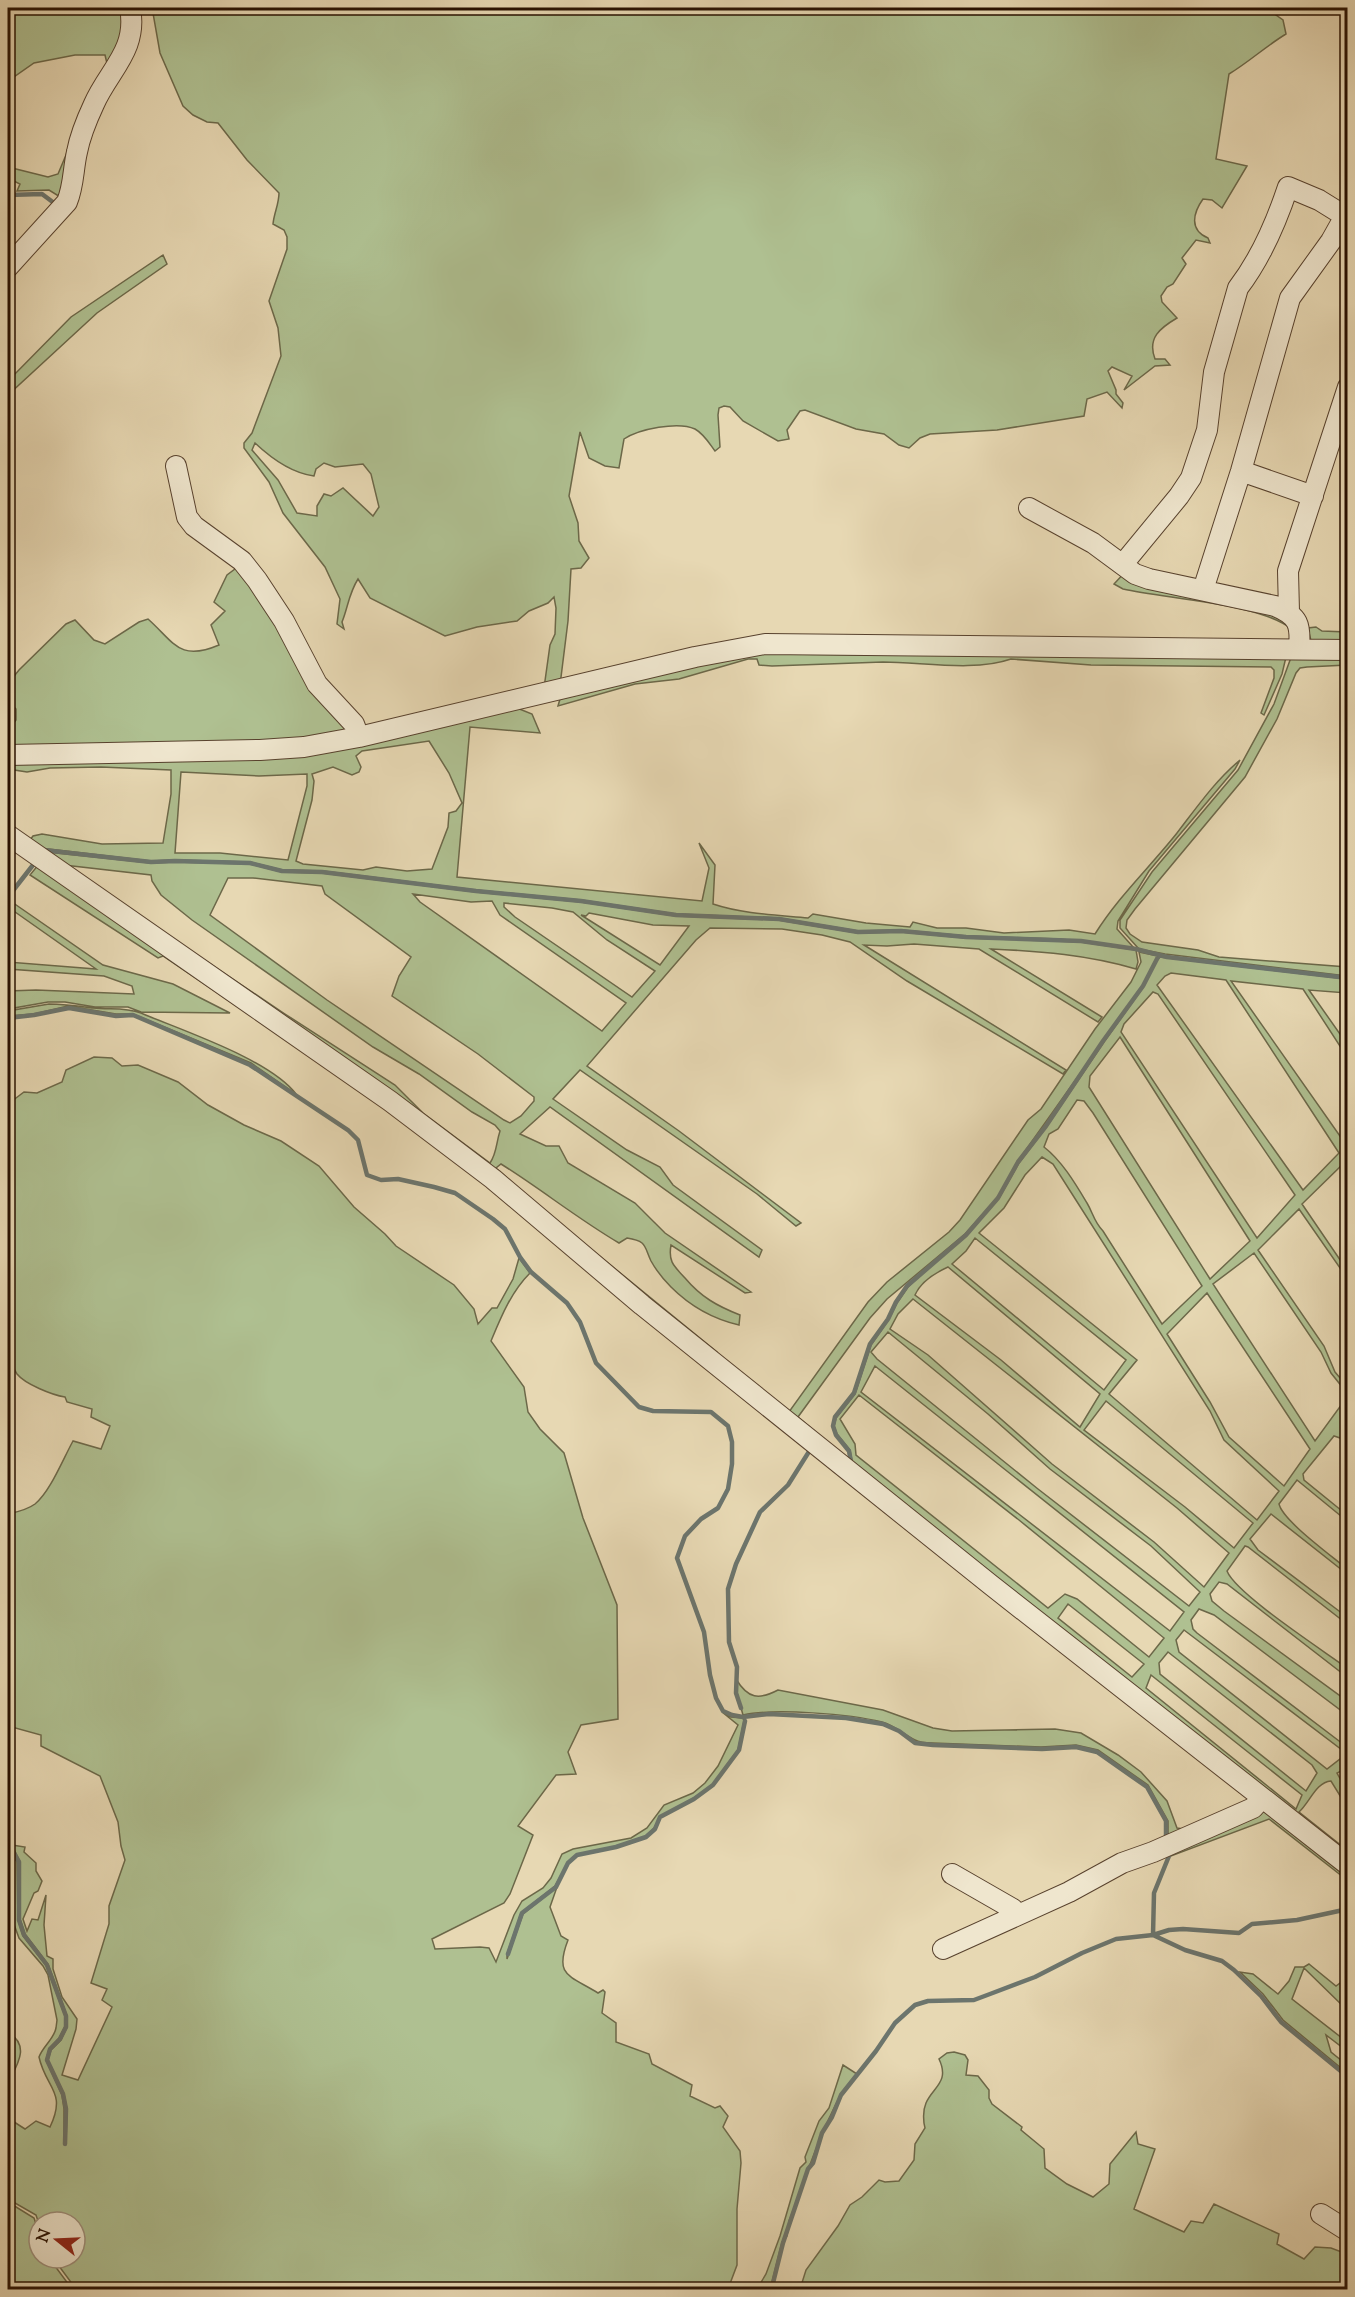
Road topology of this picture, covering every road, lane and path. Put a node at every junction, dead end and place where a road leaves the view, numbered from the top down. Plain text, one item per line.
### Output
1 (130, 8) edge
2 (1346, 217) edge
3 (8, 267) edge
4 (1347, 387) edge
5 (176, 466) dead end
6 (1241, 471) junction
7 (1313, 496) junction
8 (1029, 508) dead end
9 (1123, 564) junction
10 (1203, 590) junction
11 (1289, 612) junction
12 (1299, 649) junction
13 (1347, 650) edge
14 (359, 737) junction
15 (8, 755) edge
16 (8, 834) edge
17 (1261, 1799) junction
18 (1347, 1865) edge
19 (952, 1875) dead end
20 (1016, 1916) junction
21 (943, 1948) dead end
22 (1321, 2214) dead end
23 (1347, 2231) edge

1 - 3 street
2 - 6 street
2 - 9 street
4 - 7 street
5 - 14 street
6 - 7 street
6 - 10 street
7 - 11 street
8 - 9 street
9 - 10 street
10 - 11 street
11 - 12 street
12 - 13 street
12 - 14 street
14 - 15 street
16 - 17 street
17 - 18 street
17 - 20 street
19 - 20 street
20 - 21 street
22 - 23 street

